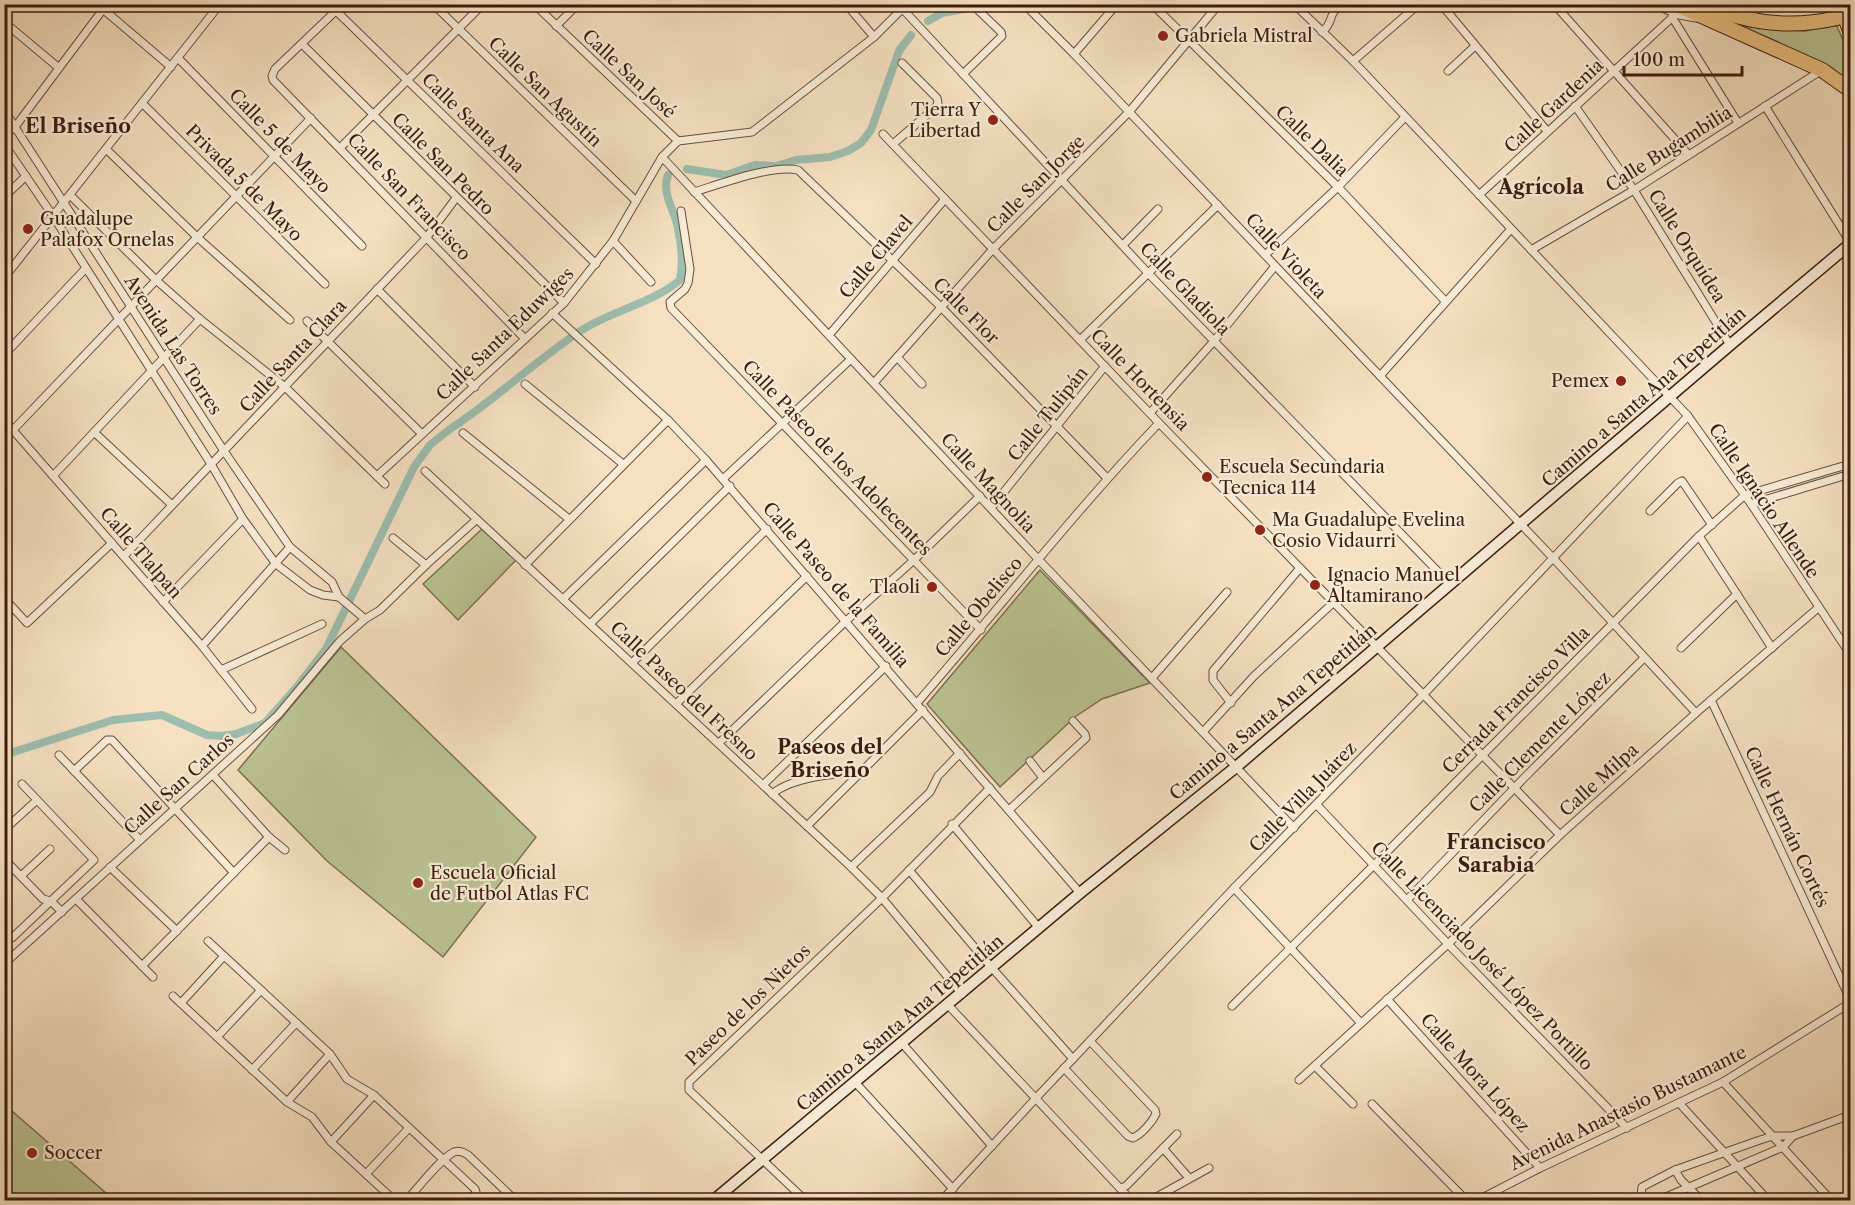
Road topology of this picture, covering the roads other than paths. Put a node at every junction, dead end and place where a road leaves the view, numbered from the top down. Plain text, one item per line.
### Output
1 (208, 4) edge
2 (328, 4) edge
3 (343, 4) edge
4 (433, 4) edge
5 (483, 4) edge
6 (534, 4) edge
7 (578, 4) edge
8 (846, 4) edge
9 (1117, 4) edge
10 (1152, 4) edge
11 (1219, 4) edge
12 (1294, 4) edge
13 (1341, 4) edge
14 (1419, 4) edge
15 (1441, 4) edge
16 (1554, 4) edge
17 (1653, 4) edge
18 (103, 6) edge
19 (903, 6) edge
20 (217, 8) edge
21 (1028, 8) dead end
22 (978, 10) dead end
23 (1704, 11) edge
24 (1839, 11) edge
25 (336, 12) junction
26 (1674, 12) edge
27 (4, 22) edge
28 (556, 26) junction
29 (458, 29) junction
30 (1851, 31) edge
31 (1322, 33) junction
32 (874, 37) junction
33 (1189, 41) junction
34 (303, 45) junction
35 (1475, 46) junction
36 (1074, 54) junction
37 (178, 58) junction
38 (1353, 61) junction
39 (902, 63) dead end
40 (171, 66) junction
41 (59, 68) junction
42 (1822, 70) junction
43 (1448, 71) dead end
44 (1614, 71) junction
45 (963, 74) junction
46 (407, 80) junction
47 (1851, 90) edge
48 (142, 103) junction
49 (1575, 106) junction
50 (1765, 106) junction
51 (4, 110) edge
52 (1129, 112) junction
53 (373, 115) junction
54 (1405, 117) junction
55 (311, 118) junction
56 (1738, 123) junction
57 (15, 127) junction
58 (1547, 131) junction
59 (882, 134) dead end
60 (4, 135) edge
61 (678, 141) junction
62 (4, 144) edge
63 (893, 144) junction
64 (340, 148) junction
65 (106, 149) junction
66 (1688, 154) junction
67 (274, 157) junction
68 (662, 157) junction
69 (26, 176) junction
70 (1061, 179) junction
71 (1338, 187) junction
72 (1634, 190) junction
73 (694, 192) junction
74 (70, 195) junction
75 (1479, 195) junction
76 (236, 196) junction
77 (4, 197) edge
78 (456, 198) junction
79 (945, 199) junction
80 (636, 201) junction
81 (64, 202) junction
82 (1218, 205) junction
83 (1158, 209) dead end
84 (681, 211) dead end
85 (53, 216) junction
86 (1511, 229) junction
87 (197, 237) junction
88 (427, 237) junction
89 (613, 242) junction
90 (1851, 243) edge
91 (1122, 245) junction
92 (362, 246) dead end
93 (993, 249) junction
94 (1531, 250) junction
95 (1265, 255) junction
96 (894, 261) junction
97 (597, 264) junction
98 (1275, 266) junction
99 (86, 268) junction
100 (1148, 273) junction
101 (4, 278) edge
102 (156, 280) junction
103 (651, 282) dead end
104 (325, 284) dead end
105 (377, 289) junction
106 (1446, 302) junction
107 (564, 303) junction
108 (131, 306) junction
109 (941, 307) junction
110 (552, 313) junction
111 (118, 319) junction
112 (201, 319) junction
113 (290, 320) dead end
114 (307, 321) dead end
115 (829, 335) junction
116 (525, 339) junction
117 (1080, 340) junction
118 (1214, 341) junction
119 (327, 342) junction
120 (1730, 345) junction
121 (4, 355) edge
122 (897, 357) junction
123 (164, 358) junction
124 (851, 359) junction
125 (1106, 366) junction
126 (152, 371) junction
127 (1380, 376) junction
128 (874, 383) junction
129 (525, 384) dead end
130 (922, 384) dead end
131 (285, 387) junction
132 (475, 387) junction
133 (1671, 397) junction
134 (1150, 413) junction
135 (1688, 416) junction
136 (4, 420) edge
137 (668, 420) junction
138 (783, 423) junction
139 (1159, 423) junction
140 (1058, 425) junction
141 (13, 430) junction
142 (94, 432) junction
143 (463, 433) dead end
144 (422, 434) junction
145 (224, 451) junction
146 (706, 460) junction
147 (211, 464) junction
148 (623, 464) junction
149 (1851, 464) edge
150 (425, 471) dead end
151 (1851, 474) edge
152 (53, 476) junction
153 (377, 476) junction
154 (1107, 478) junction
155 (723, 479) junction
156 (385, 484) dead end
157 (730, 486) junction
158 (1745, 495) junction
159 (980, 496) junction
160 (1751, 504) junction
161 (172, 505) junction
162 (991, 508) junction
163 (1650, 511) dead end
164 (243, 519) junction
165 (569, 519) junction
166 (476, 520) junction
167 (1521, 525) junction
168 (1712, 525) junction
169 (767, 530) junction
170 (1700, 536) junction
171 (393, 538) dead end
172 (112, 543) junction
173 (290, 547) junction
174 (124, 556) junction
175 (1553, 558) junction
176 (914, 560) junction
177 (1039, 560) junction
178 (276, 564) junction
179 (426, 565) junction
180 (525, 565) junction
181 (1300, 568) junction
182 (807, 576) junction
183 (332, 582) junction
184 (1450, 584) junction
185 (1227, 592) dead end
186 (1737, 594) junction
187 (322, 595) junction
188 (4, 598) edge
189 (563, 599) junction
190 (342, 600) junction
191 (164, 602) junction
192 (1334, 602) junction
193 (1818, 608) junction
194 (365, 619) junction
195 (846, 621) junction
196 (1613, 623) junction
197 (322, 624) dead end
198 (590, 624) junction
199 (981, 630) junction
200 (202, 646) junction
201 (1376, 646) junction
202 (1681, 648) dead end
203 (1772, 648) junction
204 (1851, 654) edge
205 (1644, 658) junction
206 (632, 663) junction
207 (886, 666) junction
208 (221, 670) junction
209 (1152, 678) junction
210 (1423, 695) junction
211 (1711, 700) junction
212 (917, 703) junction
213 (1232, 703) junction
214 (676, 704) junction
215 (252, 709) dead end
216 (923, 710) junction
217 (1695, 713) junction
218 (1073, 721) dead end
219 (1203, 732) junction
220 (719, 743) junction
221 (960, 753) junction
222 (59, 755) dead end
223 (1483, 755) junction
224 (1030, 761) dead end
225 (1236, 767) junction
226 (74, 771) junction
227 (859, 772) junction
228 (213, 775) junction
229 (1043, 778) junction
230 (22, 784) dead end
231 (763, 785) junction
232 (990, 788) junction
233 (1515, 789) junction
234 (772, 794) junction
235 (38, 800) junction
236 (1317, 805) junction
237 (176, 808) junction
238 (1009, 810) junction
239 (952, 824) junction
240 (807, 826) junction
241 (1294, 828) junction
242 (4, 830) edge
243 (1560, 835) junction
244 (269, 837) junction
245 (140, 840) junction
246 (50, 849) dead end
247 (285, 849) dead end
248 (4, 859) edge
249 (1374, 865) junction
250 (111, 867) junction
251 (851, 867) junction
252 (909, 870) junction
253 (234, 873) junction
254 (21, 876) junction
255 (1234, 888) junction
256 (1080, 893) junction
257 (882, 898) junction
258 (43, 899) junction
259 (1407, 900) junction
260 (51, 901) junction
261 (79, 902) junction
262 (44, 908) junction
263 (62, 912) junction
264 (54, 919) junction
265 (1039, 928) junction
266 (4, 930) edge
267 (177, 931) junction
268 (208, 941) dead end
269 (1448, 944) junction
270 (1291, 947) junction
271 (224, 956) junction
272 (4, 964) edge
273 (142, 966) junction
274 (992, 968) junction
275 (153, 977) dead end
276 (261, 990) junction
277 (962, 994) junction
278 (173, 996) dead end
279 (1387, 999) junction
280 (1851, 1001) edge
281 (181, 1003) junction
282 (948, 1005) junction
283 (1232, 1006) dead end
284 (1360, 1022) junction
285 (296, 1023) junction
286 (218, 1037) junction
287 (1090, 1041) junction
288 (900, 1042) junction
289 (330, 1054) junction
290 (1073, 1059) junction
291 (1315, 1066) junction
292 (1064, 1068) junction
293 (252, 1070) junction
294 (1299, 1080) dead end
295 (854, 1081) junction
296 (1724, 1082) junction
297 (374, 1095) junction
298 (1037, 1097) junction
299 (287, 1102) junction
300 (1679, 1103) junction
301 (1353, 1104) dead end
302 (1372, 1104) dead end
303 (1851, 1115) edge
304 (409, 1128) junction
305 (1627, 1128) junction
306 (1177, 1134) dead end
307 (1773, 1136) junction
308 (1793, 1136) junction
309 (330, 1142) junction
310 (992, 1146) junction
311 (1163, 1148) junction
312 (1783, 1148) junction
313 (1722, 1153) junction
314 (444, 1160) junction
315 (763, 1160) junction
316 (1209, 1168) dead end
317 (1540, 1168) junction
318 (1737, 1168) junction
319 (1675, 1170) junction
320 (366, 1174) junction
321 (1189, 1178) junction
322 (1120, 1188) junction
323 (1689, 1188) junction
324 (953, 1189) junction
325 (394, 1200) edge
326 (407, 1200) edge
327 (471, 1200) edge
328 (515, 1200) edge
329 (714, 1200) edge
330 (805, 1200) edge
331 (942, 1200) edge
332 (1131, 1200) edge
333 (1151, 1200) edge
334 (1209, 1200) edge
335 (1221, 1200) edge
336 (1466, 1200) edge
337 (1478, 1200) edge
338 (1646, 1200) edge
339 (1659, 1200) edge
340 (1701, 1200) edge
341 (1768, 1200) edge
342 (1831, 1200) edge

1 - 20 street
2 - 25 street, Calle Santa Ana
3 - 25 street
4 - 29 street, Calle San Agustín
5 - 29 street
6 - 28 street, Calle San José
7 - 28 street
8 - 32 street
9 - 36 street
10 - 33 street, Calle Dalia
11 - 33 street, Calle San Jorge
12 - 31 street, Calle Ignacio Allende
13 - 31 street
14 - 38 street
15 - 35 street
16 - 44 street
17 - 26 street
18 - 40 street
18 - 41 street
19 - 32 street
19 - 45 street, Calle Gladiola
20 - 37 street
21 - 36 street, Calle Violeta
22 - 45 street
23 - 24 highway
23 - 26 highway
23 - 42 highway
24 - 30 highway
25 - 34 street
25 - 46 street, Calle Santa Ana
26 - 44 street, Calle Gardenia
26 - 56 street
27 - 41 street
28 - 61 street, Calle San José
29 - 46 street
29 - 80 street, Calle San Agustín
31 - 38 street, Calle Ignacio Allende
32 - 61 street
33 - 52 street, Calle San Jorge
33 - 71 street, Calle Dalia
34 - 53 street, Calle San Pedro
34 - 55 street, Calle San Francisco
35 - 43 street
35 - 58 street
36 - 52 street, Calle Violeta
37 - 40 street
37 - 67 street, Calle 5 de Mayo
38 - 54 street, Calle Ignacio Allende
39 - 63 street
40 - 48 street
41 - 57 street
42 - 47 highway
42 - 50 street, Calle Bugambilia
44 - 49 street, Calle Gardenia
44 - 66 street
45 - 70 street, Calle Gladiola
46 - 53 street
46 - 97 street, Calle Santa Ana
48 - 65 street
48 - 76 street, Privada 5 de Mayo
49 - 58 street, Calle Gardenia
49 - 72 street, Calle Orquídea
50 - 56 street, Calle Bugambilia
50 - 90 street
51 - 57 street, Avenida Las Torres
52 - 70 street, Calle San Jorge
52 - 82 street, Calle Violeta
53 - 64 street
53 - 78 street, Calle San Pedro
54 - 71 street
54 - 75 street, Calle Ignacio Allende
55 - 64 street, Calle San Francisco
55 - 67 street
56 - 66 street, Calle Bugambilia
57 - 60 street
57 - 81 street, Avenida Las Torres
58 - 75 street, Calle Gardenia
59 - 63 street, Calle Hortensia
61 - 68 street, Calle Santa Eduwiges
62 - 69 street, Avenida Las Torres
63 - 79 street, Calle Hortensia
64 - 88 street, Calle San Francisco
65 - 74 street
65 - 87 street
66 - 72 street, Calle Bugambilia
67 - 76 street
67 - 92 street, Calle 5 de Mayo
68 - 73 street, Calle Magnolia
68 - 80 street, Calle Santa Eduwiges
69 - 77 street
69 - 85 street, Avenida Las Torres
70 - 91 street, Calle Gladiola
70 - 93 street, Calle San Jorge
71 - 95 street
71 - 106 street, Calle Dalia
72 - 94 street, Calle Bugambilia
72 - 120 street, Calle Orquídea
73 - 96 street, Calle Flor
73 - 115 street, Calle Magnolia
74 - 81 street
74 - 102 street
75 - 86 street, Calle Ignacio Allende
76 - 87 street
76 - 104 street, Privada 5 de Mayo
78 - 88 street, Calle Santa Clara
78 - 107 street, Calle San Pedro
79 - 93 street, Calle Hortensia
79 - 96 street, Calle Clavel
80 - 89 street, Calle Santa Eduwiges
81 - 85 street
81 - 108 street, Avenida Las Torres
82 - 95 street, Calle Violeta
82 - 100 street
83 - 91 street
84 - 138 street, Calle Paseo de los Adolecentes
85 - 99 street, Avenida Las Torres
85 - 101 street
86 - 94 street, Calle Ignacio Allende
86 - 106 street
87 - 102 street
87 - 113 street
88 - 105 street, Calle Santa Clara
88 - 116 street, Calle San Francisco
89 - 97 street, Calle Santa Eduwiges
89 - 103 street
90 - 120 street, Camino a Santa Ana Tepetitlán
91 - 100 street, Calle Gladiola
93 - 109 street, Calle San Jorge
93 - 117 street, Calle Hortensia
94 - 133 street, Calle Ignacio Allende
95 - 98 street, Calle Violeta
96 - 109 street, Calle Flor
96 - 115 street, Calle Clavel
97 - 107 street, Calle Santa Eduwiges
98 - 118 street
98 - 127 street, Calle Violeta
99 - 111 street, Avenida Las Torres
99 - 121 street
100 - 117 street
100 - 118 street, Calle Gladiola
102 - 108 street
102 - 112 street
105 - 119 street, Calle Santa Clara
105 - 132 street
106 - 127 street
107 - 110 street, Calle Santa Eduwiges
108 - 111 street
108 - 123 street, Avenida Las Torres
109 - 122 street, Calle San Jorge
109 - 140 street, Calle Flor
110 - 116 street, Calle Santa Eduwiges
110 - 137 street, Calle Paseo de la Familia
111 - 126 street, Avenida Las Torres
111 - 141 street
112 - 123 street
112 - 131 street
114 - 119 street
115 - 124 street, Calle Magnolia
116 - 132 street, Calle Santa Eduwiges
117 - 125 street, Calle Hortensia
118 - 134 street
118 - 184 street, Calle Gladiola
119 - 131 street, Calle Santa Clara
119 - 144 street
120 - 133 street, Camino a Santa Ana Tepetitlán
122 - 128 street, Calle San Jorge
122 - 130 street
123 - 126 street
123 - 145 street, Avenida Las Torres
124 - 128 street, Calle Magnolia
124 - 138 street
125 - 134 street, Calle Hortensia
125 - 140 street, Calle Tulipán
126 - 142 street
126 - 147 street, Avenida Las Torres
127 - 167 street, Calle Violeta
128 - 159 street, Calle Magnolia
129 - 148 street
131 - 145 street, Calle Santa Clara
131 - 153 street
132 - 144 street, Calle Santa Eduwiges
133 - 135 street, Calle Ignacio Allende
133 - 167 street, Camino a Santa Ana Tepetitlán
134 - 139 street, Calle Hortensia
135 - 158 street, Calle Ignacio Allende
135 - 175 street, Calle Villa Juárez
136 - 141 street, Calle Tlalpan
137 - 146 street, Calle Paseo de la Familia
137 - 148 street
138 - 155 street
138 - 176 street, Calle Paseo de los Adolecentes
139 - 154 street, Calle Obelisco
139 - 181 street, Calle Hortensia
140 - 154 street, Calle Flor
140 - 162 street, Calle Tulipán
141 - 152 street, Calle Tlalpan
142 - 152 street
142 - 161 street
143 - 165 street
144 - 153 street, Calle Santa Eduwiges
145 - 147 street, Calle Santa Clara
145 - 173 street, Avenida Las Torres
146 - 155 street, Calle Paseo de la Familia
146 - 189 street
147 - 161 street, Calle Santa Clara
147 - 164 street, Avenida Las Torres
148 - 165 street
149 - 158 street, Cerrada Francisco Villa
150 - 166 street, Calle Paseo del Fresno
151 - 160 street
152 - 172 street, Calle Tlalpan
153 - 156 street
154 - 177 street, Calle Obelisco
155 - 157 street, Calle Paseo de la Familia
157 - 169 street, Calle Paseo de la Familia
157 - 198 street
158 - 160 street, Calle Ignacio Allende
158 - 168 street, Cerrada Francisco Villa
159 - 162 street, Calle Magnolia
159 - 176 street
160 - 193 street, Calle Ignacio Allende
161 - 174 street, Calle Santa Clara
162 - 177 street, Calle Magnolia
163 - 168 street
164 - 178 street, Avenida Las Torres
164 - 191 street
165 - 180 street
166 - 179 street, Calle San Carlos
166 - 180 street, Calle Paseo del Fresno
167 - 175 street
167 - 184 street, Camino a Santa Ana Tepetitlán
168 - 170 street, Cerrada Francisco Villa
169 - 182 street, Calle Paseo de la Familia
169 - 206 street
170 - 186 street
170 - 196 street, Cerrada Francisco Villa
171 - 179 street
172 - 174 street, Calle Tlalpan
172 - 188 street
173 - 178 street
173 - 183 street, Avenida Las Torres
174 - 191 street, Calle Tlalpan
175 - 196 street
175 - 210 street, Calle Villa Juárez
176 - 195 street
176 - 199 street, Calle Paseo de los Adolecentes
177 - 199 street, Calle Obelisco
177 - 209 street, Calle Magnolia
178 - 187 street, Avenida Las Torres
178 - 200 street
179 - 194 street, Calle San Carlos
180 - 189 street, Calle Paseo del Fresno
181 - 192 street, Calle Hortensia
181 - 213 street
182 - 195 street, Calle Paseo de la Familia
182 - 214 street
183 - 187 street
183 - 190 street, Avenida Las Torres
184 - 201 street, Camino a Santa Ana Tepetitlán
185 - 209 street
186 - 202 street
186 - 203 street
187 - 190 street, Avenida Las Torres
189 - 198 street, Calle Paseo del Fresno
190 - 194 street, Avenida Las Torres
191 - 200 street, Calle Tlalpan
192 - 201 street, Calle Hortensia
192 - 213 street
193 - 203 street, Calle Milpa
193 - 204 street, Calle Ignacio Allende
194 - 228 street, Calle San Carlos
195 - 207 street, Calle Paseo de la Familia
195 - 220 street
196 - 205 street
196 - 223 street, Cerrada Francisco Villa
197 - 208 street
198 - 206 street, Calle Paseo del Fresno
199 - 212 street, Calle Obelisco
200 - 208 street, Calle Tlalpan
201 - 210 street, Calle Hortensia
201 - 225 street, Camino a Santa Ana Tepetitlán
203 - 211 street, Calle Milpa
205 - 217 street
205 - 233 street, Calle Clemente López
206 - 214 street, Calle Paseo del Fresno
207 - 212 street, Calle Paseo de la Familia
207 - 231 street
208 - 215 street, Calle Tlalpan
209 - 219 street, Calle Magnolia
210 - 223 street, Calle Hortensia
210 - 236 street, Calle Villa Juárez
211 - 217 street, Calle Milpa
211 - 280 street, Calle Hernán Cortés
212 - 216 street, Calle Paseo de la Familia
213 - 219 street
214 - 220 street, Calle Paseo del Fresno
216 - 221 street, Calle Paseo de la Familia
216 - 227 street
217 - 243 street, Calle Milpa
218 - 229 street
219 - 225 street, Calle Magnolia
220 - 231 street, Calle Paseo del Fresno
221 - 232 street, Calle Paseo de la Familia
221 - 251 street
222 - 226 street
223 - 233 street, Calle Hortensia
223 - 249 street, Cerrada Francisco Villa
224 - 229 street
225 - 241 street, Calle Magnolia
225 - 256 street, Camino a Santa Ana Tepetitlán
226 - 237 street
226 - 245 street
227 - 234 street
227 - 240 street
228 - 237 street, Calle San Carlos
228 - 244 street
229 - 238 street
230 - 235 street
231 - 234 street, Calle Paseo del Fresno
232 - 238 street, Calle Paseo de la Familia
232 - 239 street, Paseo de los Nietos
233 - 243 street, Calle Hortensia
233 - 259 street, Calle Clemente López
234 - 240 street, Calle Paseo del Fresno
235 - 242 street
235 - 260 street
236 - 241 street, Calle Villa Juárez
236 - 249 street, Calle Licenciado José López Portillo
237 - 245 street, Calle San Carlos
237 - 253 street
238 - 256 street, Calle Paseo de la Familia
239 - 252 street, Paseo de los Nietos
239 - 265 street
240 - 251 street, Calle Paseo del Fresno
241 - 255 street, Calle Villa Juárez
243 - 269 street, Calle Milpa
244 - 247 street
244 - 253 street
245 - 250 street, Calle San Carlos
246 - 254 street
248 - 254 street
249 - 259 street, Calle Licenciado José López Portillo
249 - 270 street, Cerrada Francisco Villa
250 - 261 street, Calle San Carlos
250 - 267 street
251 - 257 street, Calle Paseo del Fresno
252 - 257 street, Paseo de los Nietos
252 - 274 street
253 - 267 street
254 - 258 street
255 - 270 street
255 - 287 street, Calle Villa Juárez
256 - 265 street, Camino a Santa Ana Tepetitlán
257 - 277 street, Calle Paseo del Fresno
257 - 315 street, Paseo de los Nietos
258 - 260 street
258 - 262 street
259 - 269 street, Calle Licenciado José López Portillo
260 - 262 street
260 - 263 street
261 - 263 street, Calle San Carlos
261 - 273 street
262 - 264 street
262 - 266 street
263 - 264 street, Calle San Carlos
264 - 272 street, Calle San Carlos
265 - 274 street, Camino a Santa Ana Tepetitlán
267 - 273 street
268 - 271 street
269 - 279 street, Calle Milpa
269 - 305 street, Calle Licenciado José López Portillo
270 - 283 street, Cerrada Francisco Villa
270 - 284 street
271 - 276 street
271 - 281 street
273 - 275 street
274 - 277 street, Camino a Santa Ana Tepetitlán
274 - 290 street
276 - 285 street
276 - 286 street
277 - 282 street, Camino a Santa Ana Tepetitlán
278 - 281 street
279 - 284 street, Calle Milpa
279 - 317 street, Calle Mora López
280 - 296 street, Avenida Anastasio Bustamante
281 - 286 street
282 - 288 street, Camino a Santa Ana Tepetitlán
282 - 298 street
284 - 291 street, Calle Milpa
285 - 289 street
285 - 293 street
286 - 293 street
287 - 290 street, Calle Villa Juárez
287 - 292 street
288 - 295 street, Camino a Santa Ana Tepetitlán
288 - 310 street
289 - 297 street
289 - 299 street
290 - 292 street, Calle Villa Juárez
291 - 294 street, Calle Milpa
291 - 301 street
292 - 298 street, Calle Villa Juárez
293 - 299 street
295 - 315 street, Camino a Santa Ana Tepetitlán
295 - 324 street
296 - 300 street, Avenida Anastasio Bustamante
296 - 307 street
297 - 304 street
297 - 309 street
298 - 310 street, Calle Villa Juárez
298 - 322 street
299 - 309 street
300 - 305 street, Avenida Anastasio Bustamante
300 - 313 street
302 - 336 street
303 - 308 street
304 - 314 street
304 - 320 street
305 - 317 street, Avenida Anastasio Bustamante
306 - 311 street
307 - 308 street
307 - 312 street
307 - 313 street
308 - 312 street
309 - 320 street
310 - 324 street, Calle Villa Juárez
311 - 321 street
311 - 322 street
312 - 318 street
312 - 342 street
313 - 318 street
313 - 319 street
314 - 326 street
314 - 327 street
314 - 328 street
315 - 329 street, Camino a Santa Ana Tepetitlán
315 - 330 street, Paseo de los Nietos
316 - 321 street
317 - 337 street, Avenida Anastasio Bustamante
318 - 323 street
318 - 341 street
319 - 323 street
319 - 338 street
320 - 325 street
321 - 333 street
322 - 332 street
323 - 339 street
323 - 340 street
324 - 331 street, Calle Villa Juárez
334 - 335 street

